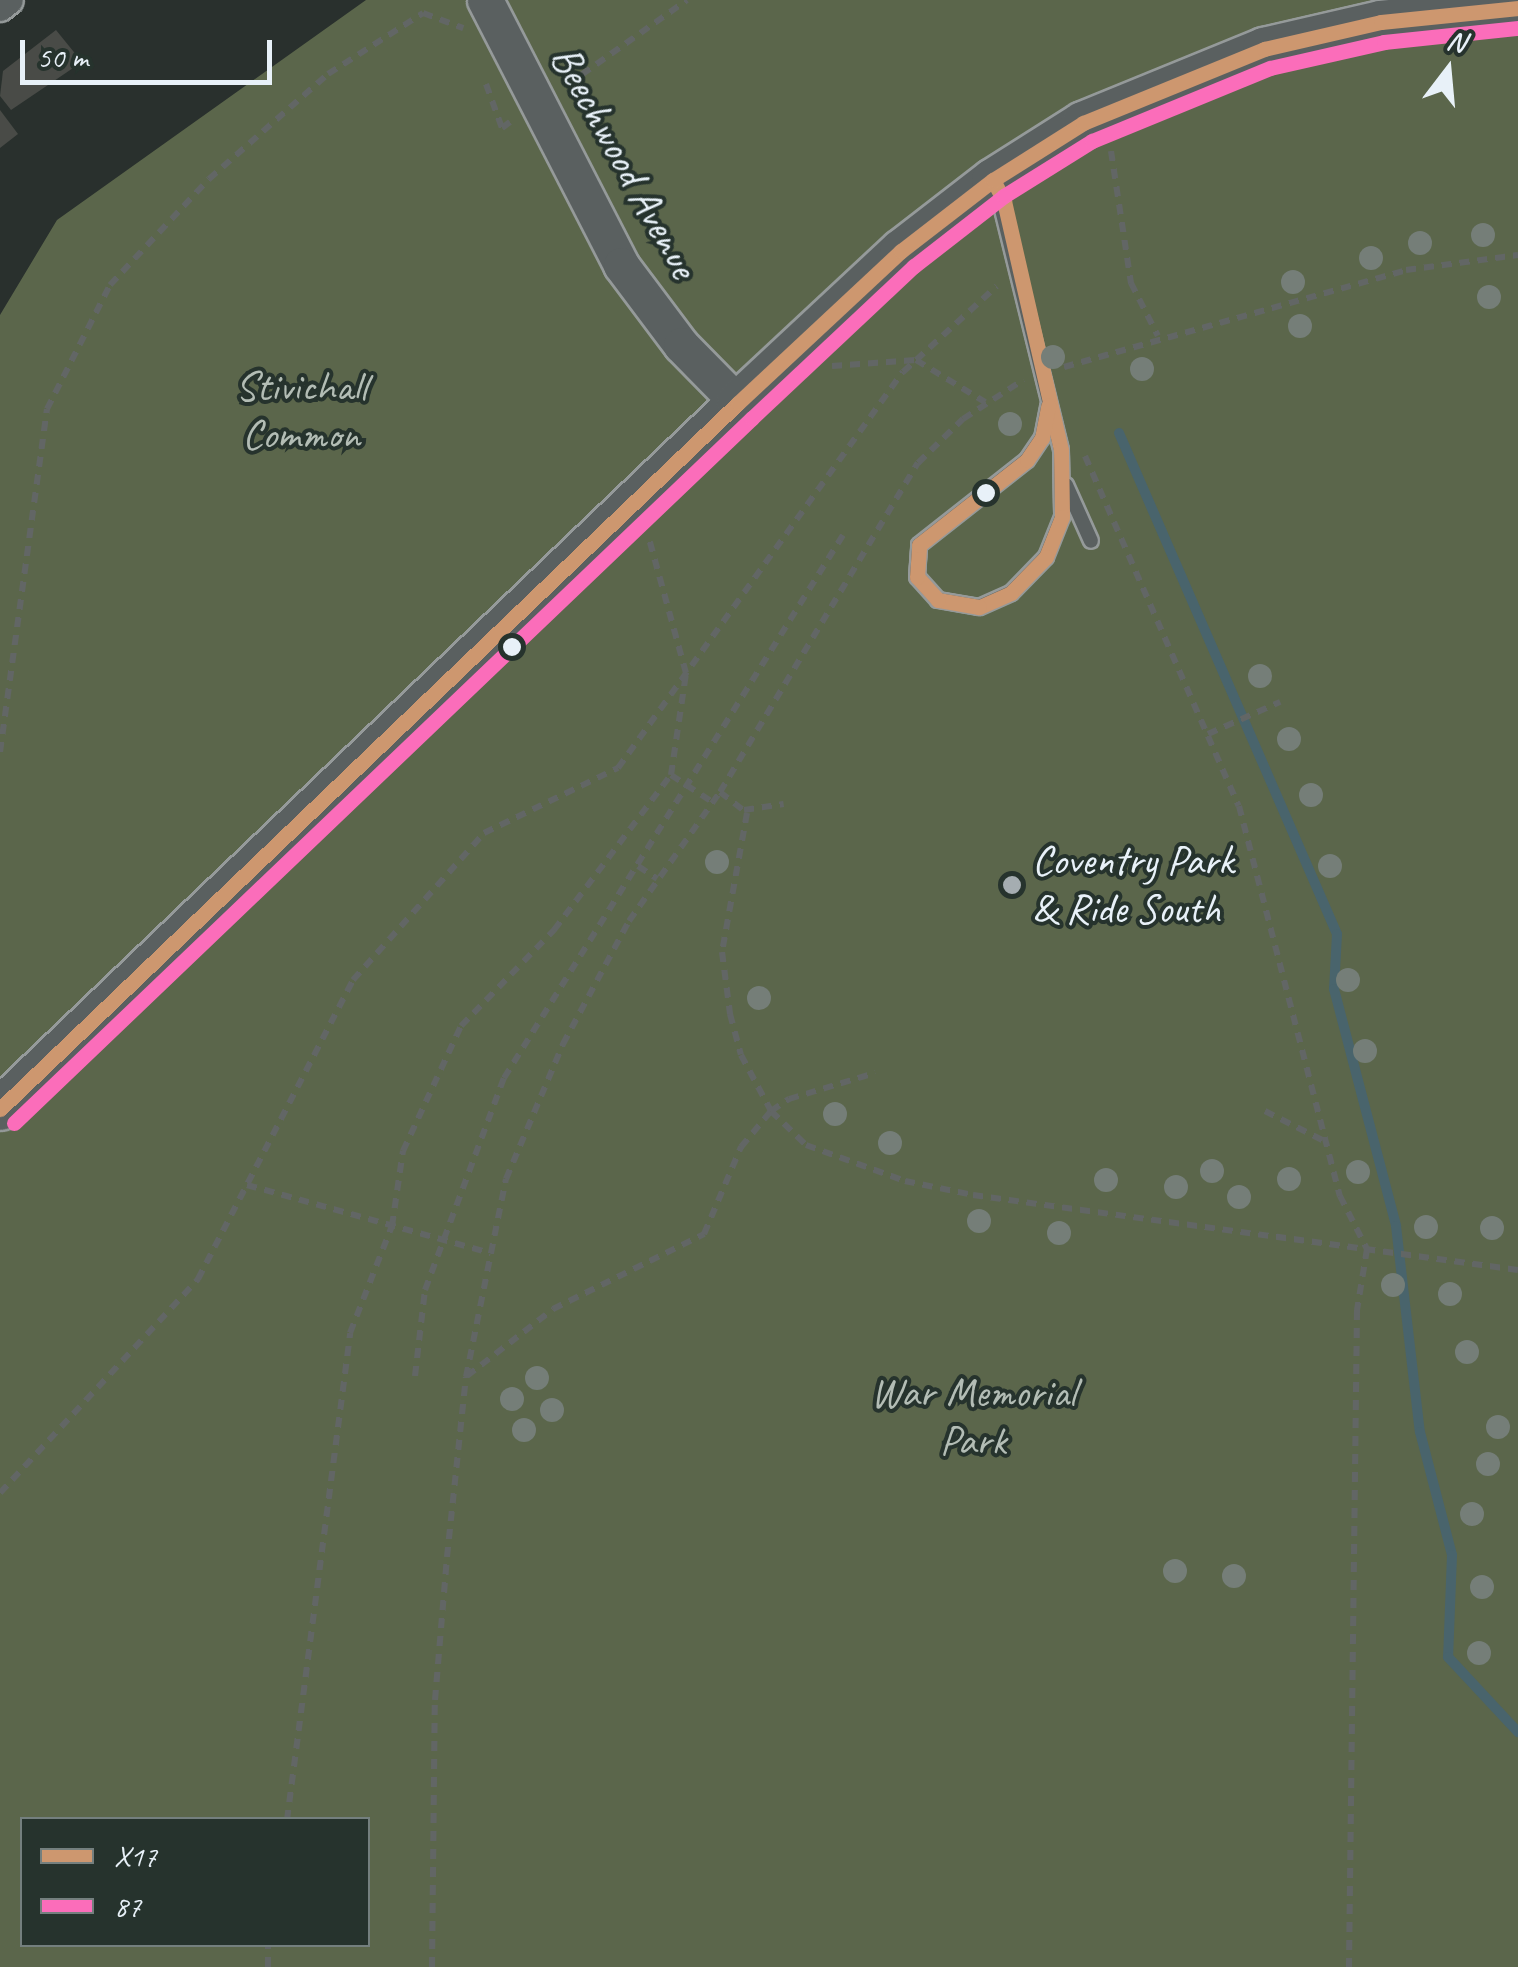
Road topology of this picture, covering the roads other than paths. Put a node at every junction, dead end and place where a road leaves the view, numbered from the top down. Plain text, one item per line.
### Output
1 (9, 0) edge
2 (0, 7) edge
3 (1518, 8) edge
4 (476, 15) edge
5 (994, 180) junction
6 (738, 402) junction
7 (1048, 406) junction
8 (1066, 484) junction
9 (1090, 541) dead end
10 (0, 1109) edge

1 - 2 street
3 - 5 main road
4 - 6 street, Beechwood Avenue
5 - 6 main road
5 - 7 lane
6 - 10 main road
7 - 8 lane
7 - 8 lane
8 - 9 lane

